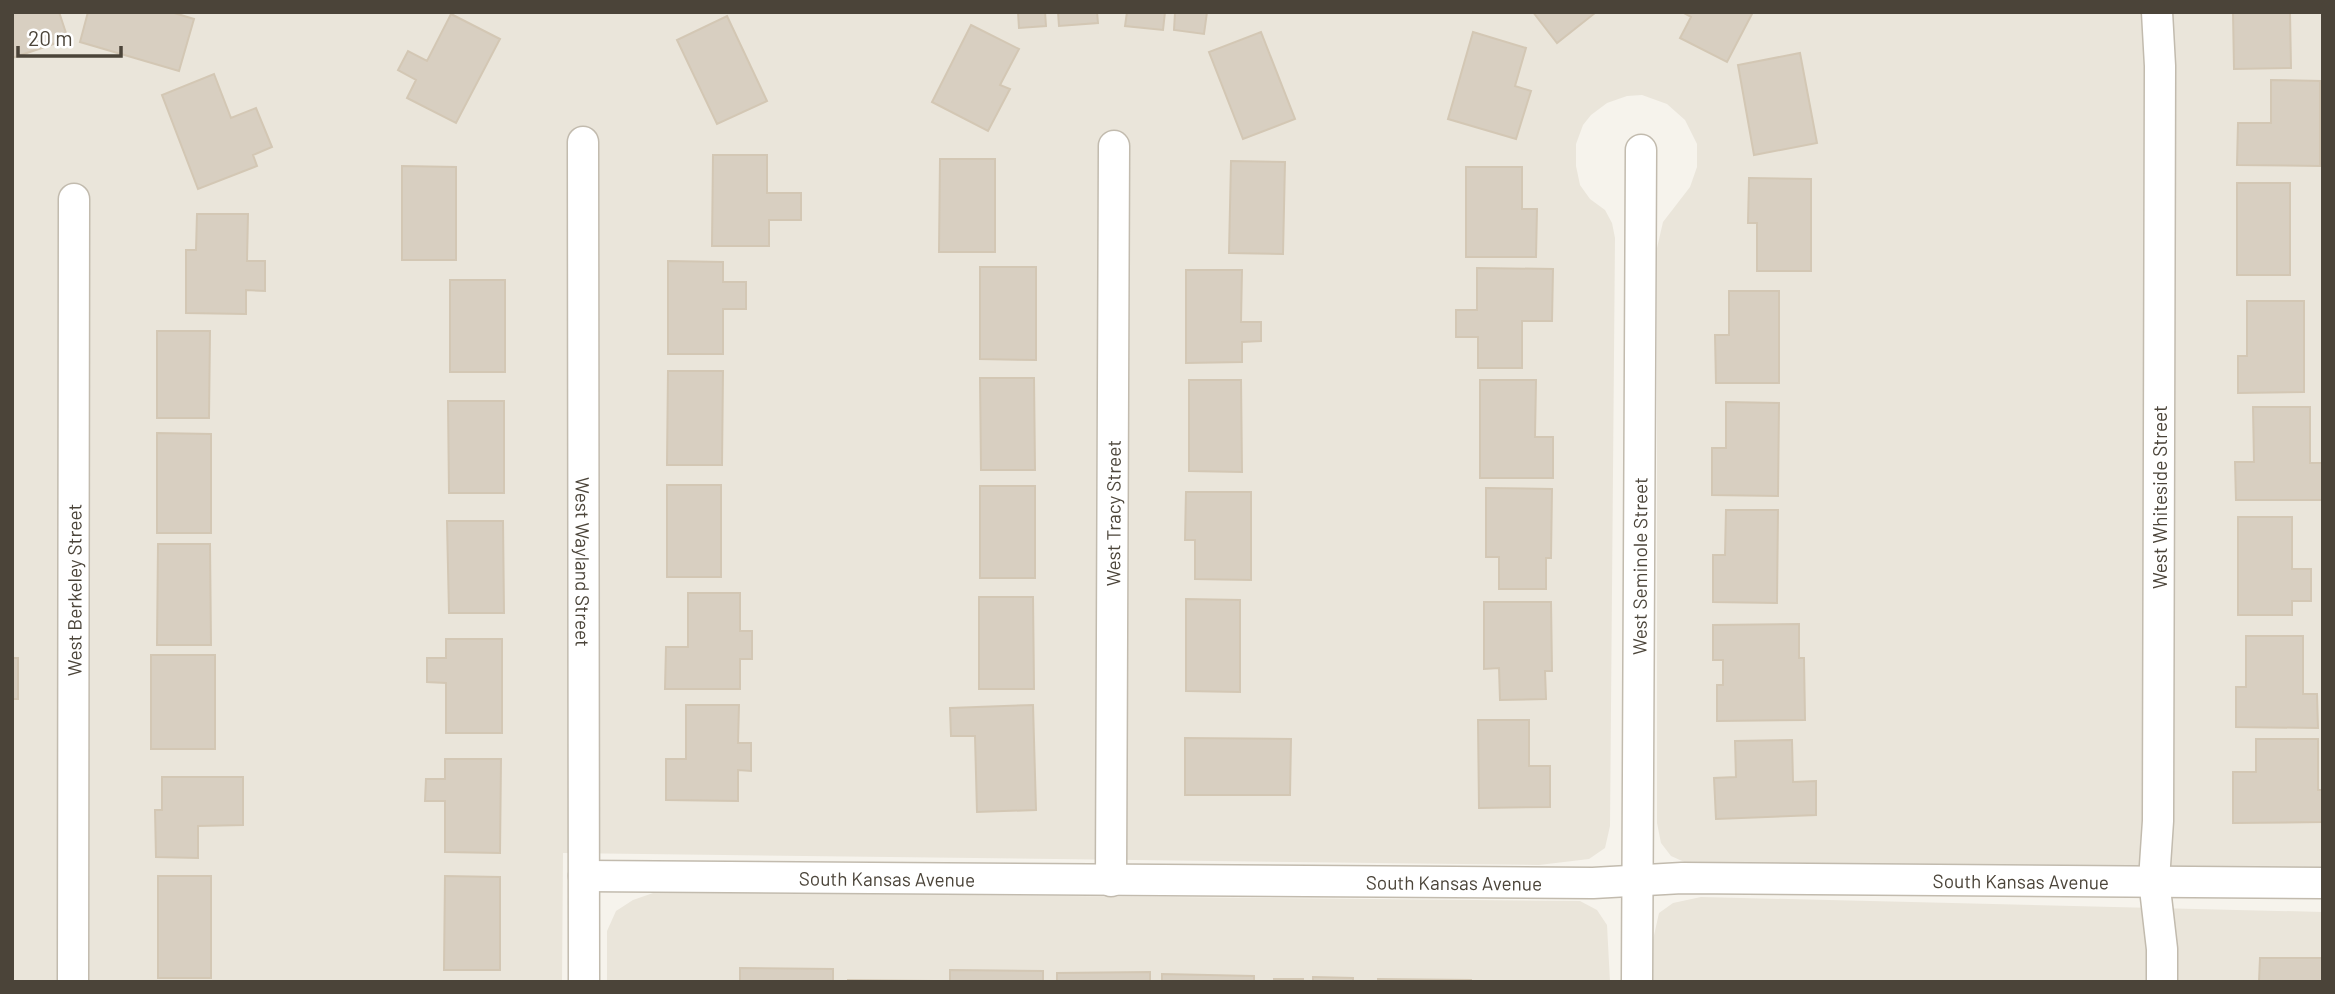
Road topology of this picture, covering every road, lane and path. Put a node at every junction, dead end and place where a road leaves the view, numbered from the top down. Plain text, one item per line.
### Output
1 (2157, 12) edge
2 (583, 142) dead end
3 (1114, 146) dead end
4 (1641, 150) dead end
5 (74, 199) dead end
6 (584, 876) junction
7 (2154, 880) junction
8 (1111, 881) junction
9 (1638, 881) junction
10 (2323, 883) edge
11 (73, 982) edge
12 (584, 982) edge
13 (1637, 982) edge
14 (2162, 982) edge

1 - 7 street, West Whiteside Street
2 - 6 street, West Wayland Street
3 - 8 street, West Tracy Street
4 - 9 street, West Seminole Street
5 - 11 street, West Berkeley Street
6 - 8 street, South Kansas Avenue
6 - 12 street, West Wayland Street
7 - 9 street, South Kansas Avenue
7 - 10 street, South Kansas Avenue
7 - 14 street, West Whiteside Street
8 - 9 street, South Kansas Avenue
9 - 13 street, West Seminole Street

